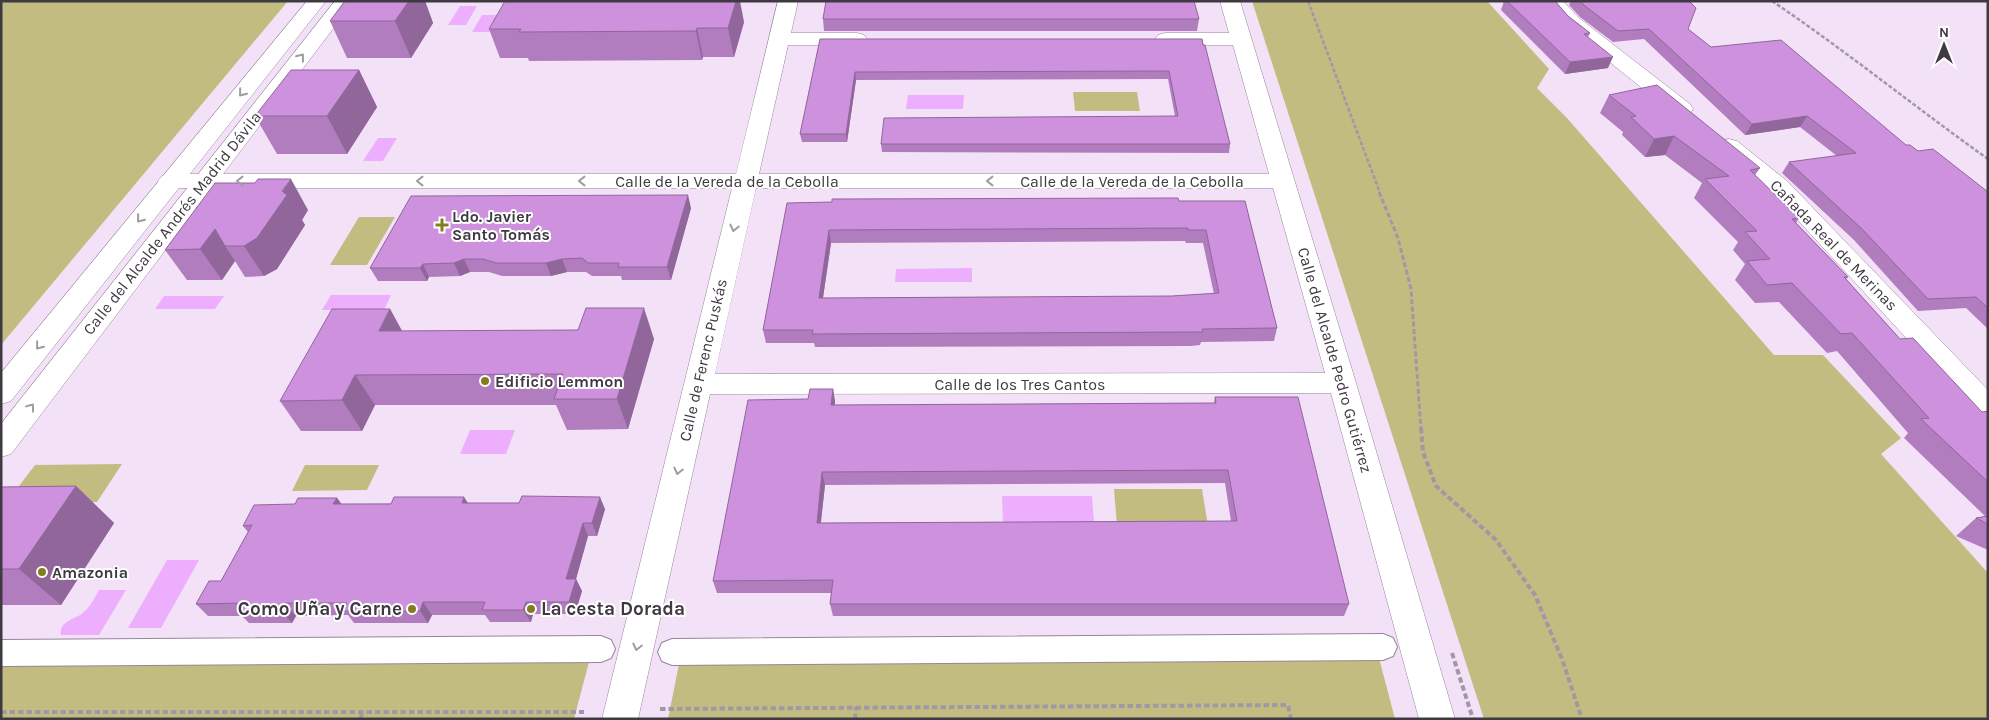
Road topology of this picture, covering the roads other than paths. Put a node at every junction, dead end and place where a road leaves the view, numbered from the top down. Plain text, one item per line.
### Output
1 (316, 1) edge
2 (345, 1) edge
3 (788, 1) edge
4 (1230, 1) edge
5 (1552, 1) edge
6 (779, 39) junction
7 (880, 39) edge
8 (1150, 39) edge
9 (1241, 39) junction
10 (745, 180) junction
11 (170, 181) junction
12 (205, 181) junction
13 (1283, 181) junction
14 (1342, 383) junction
15 (698, 384) junction
16 (1, 393) edge
17 (1988, 408) edge
18 (1, 446) edge
19 (1383, 647) dead end
20 (601, 650) dead end
21 (672, 652) dead end
22 (1, 653) edge
23 (620, 719) edge
24 (1437, 719) edge

1 -> 11 street, Calle del Alcalde Andrés Madrid Dávila
12 -> 2 street, Calle del Alcalde Andrés Madrid Dávila
3 - 6 street, Calle de Ferenc Puskás
4 - 9 street, Calle del Alcalde Pedro Gutiérrez
5 - 17 street, Cañada Real de Merinas
6 - 7 street
6 - 10 street, Calle de Ferenc Puskás
8 - 9 street
9 - 13 street, Calle del Alcalde Pedro Gutiérrez
10 -> 12 street, Calle de la Vereda de la Cebolla
13 -> 10 street, Calle de la Vereda de la Cebolla
10 -> 15 street, Calle de Ferenc Puskás
11 - 12 street, Calle de la Vereda de la Cebolla
11 -> 16 street, Calle del Alcalde Andrés Madrid Dávila
18 -> 12 street, Calle del Alcalde Andrés Madrid Dávila
13 - 14 street, Calle del Alcalde Pedro Gutiérrez
14 - 15 street, Calle de los Tres Cantos
14 - 24 street, Calle del Alcalde Pedro Gutiérrez
15 -> 23 street, Calle de Ferenc Puskás
19 - 21 street
20 - 22 street

